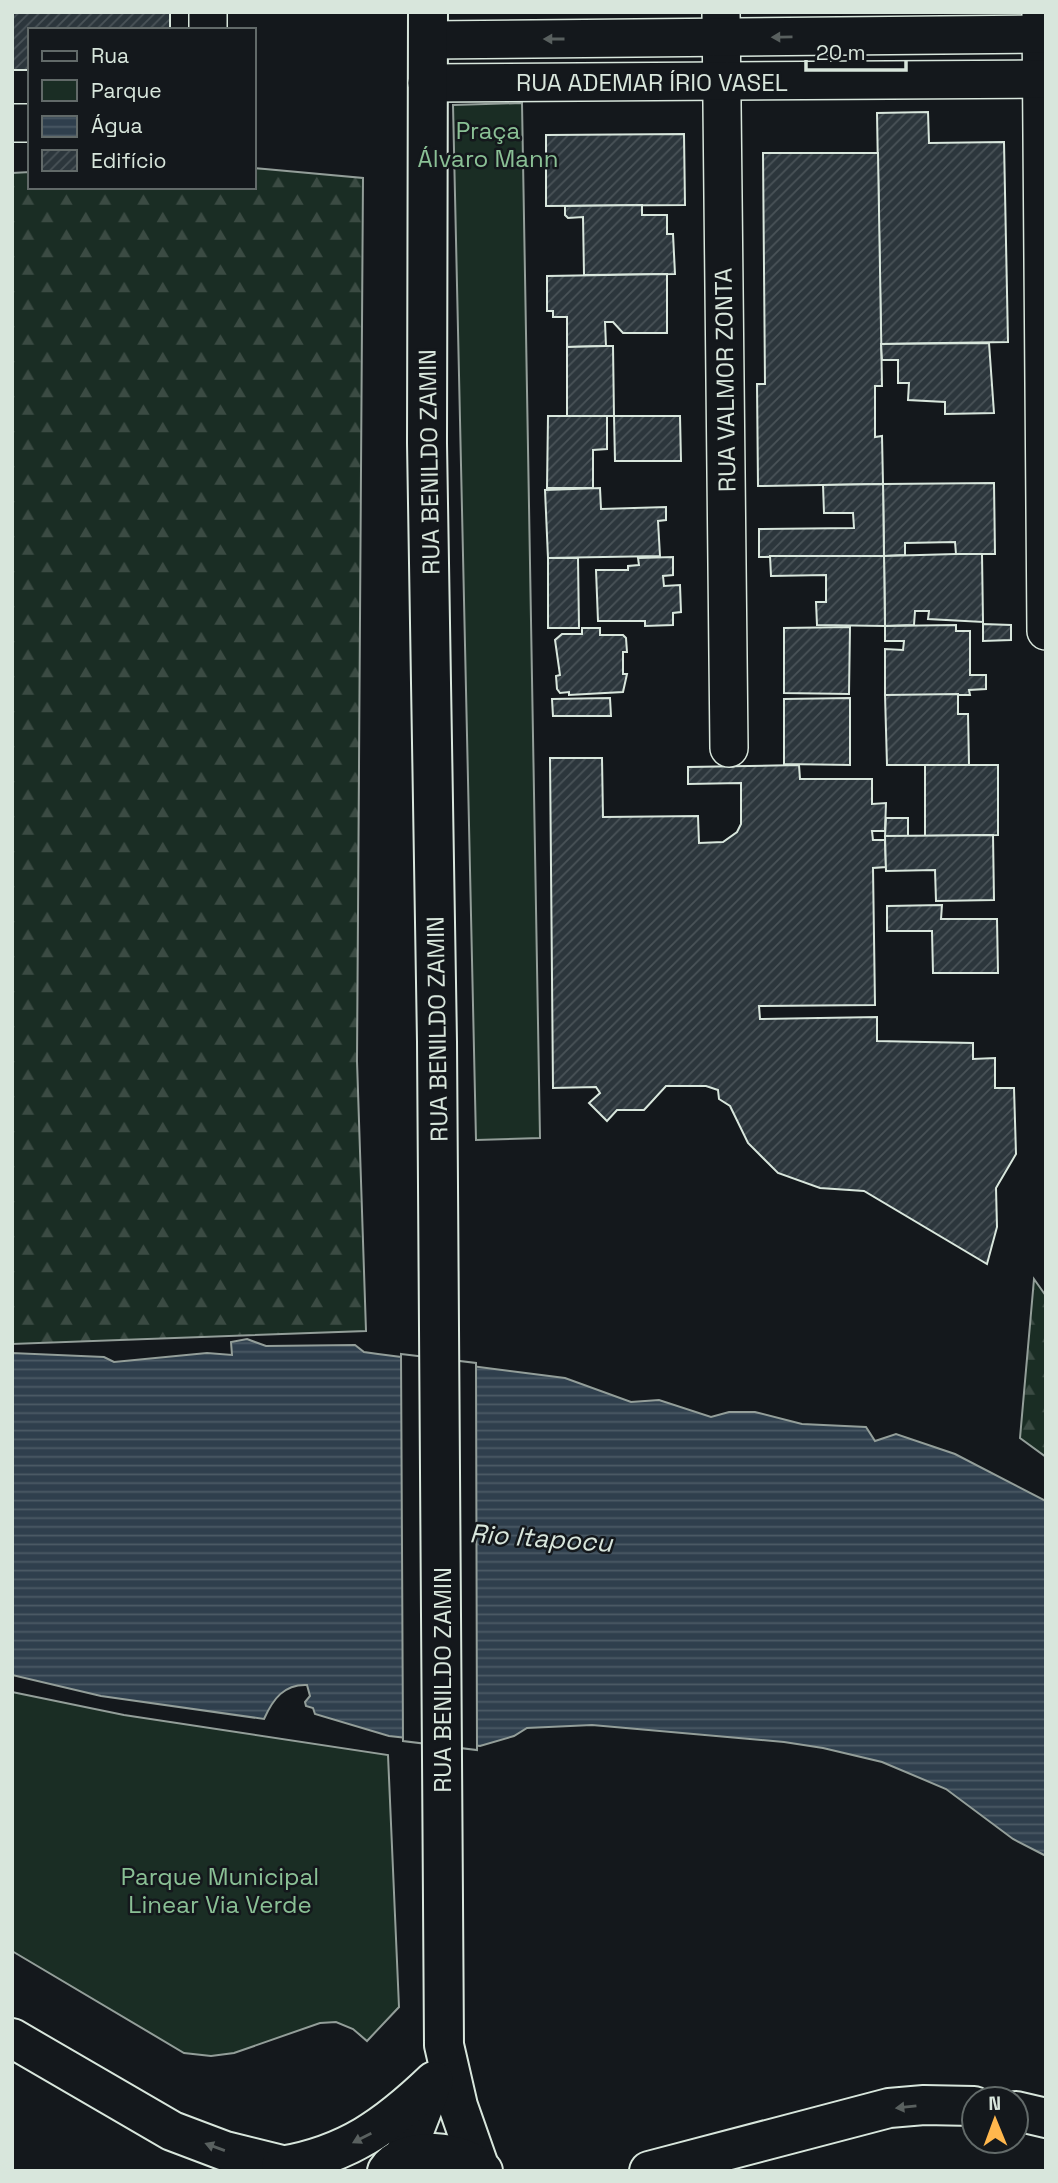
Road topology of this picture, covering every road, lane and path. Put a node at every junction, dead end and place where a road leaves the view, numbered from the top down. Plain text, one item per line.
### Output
1 (721, 25) edge
2 (428, 26) edge
3 (1042, 27) edge
4 (1043, 79) edge
5 (722, 81) junction
6 (427, 83) junction
7 (1046, 631) edge
8 (729, 748) dead end
9 (12, 2038) edge
10 (439, 2063) junction
11 (960, 2106) edge
12 (385, 2166) edge
13 (293, 2168) edge
14 (481, 2168) edge
15 (649, 2171) edge

1 -> 2 street, RUA ADEMAR ÍRIO VASEL
3 -> 1 street, RUA ADEMAR ÍRIO VASEL
1 - 5 street, RUA VALMOR ZONTA
2 - 6 main road, RUA BENILDO ZAMIN
3 - 4 street
4 - 5 street, RUA ADEMAR ÍRIO VASEL
4 - 7 street
5 - 6 street, RUA ADEMAR ÍRIO VASEL
5 - 8 street, RUA VALMOR ZONTA
6 - 10 main road, RUA BENILDO ZAMIN
13 -> 9 main road
10 - 12 main road, RUA BENILDO ZAMIN
10 -> 13 main road
10 - 14 main road, RUA BENILDO ZAMIN
11 -> 15 main road
12 - 14 main road

